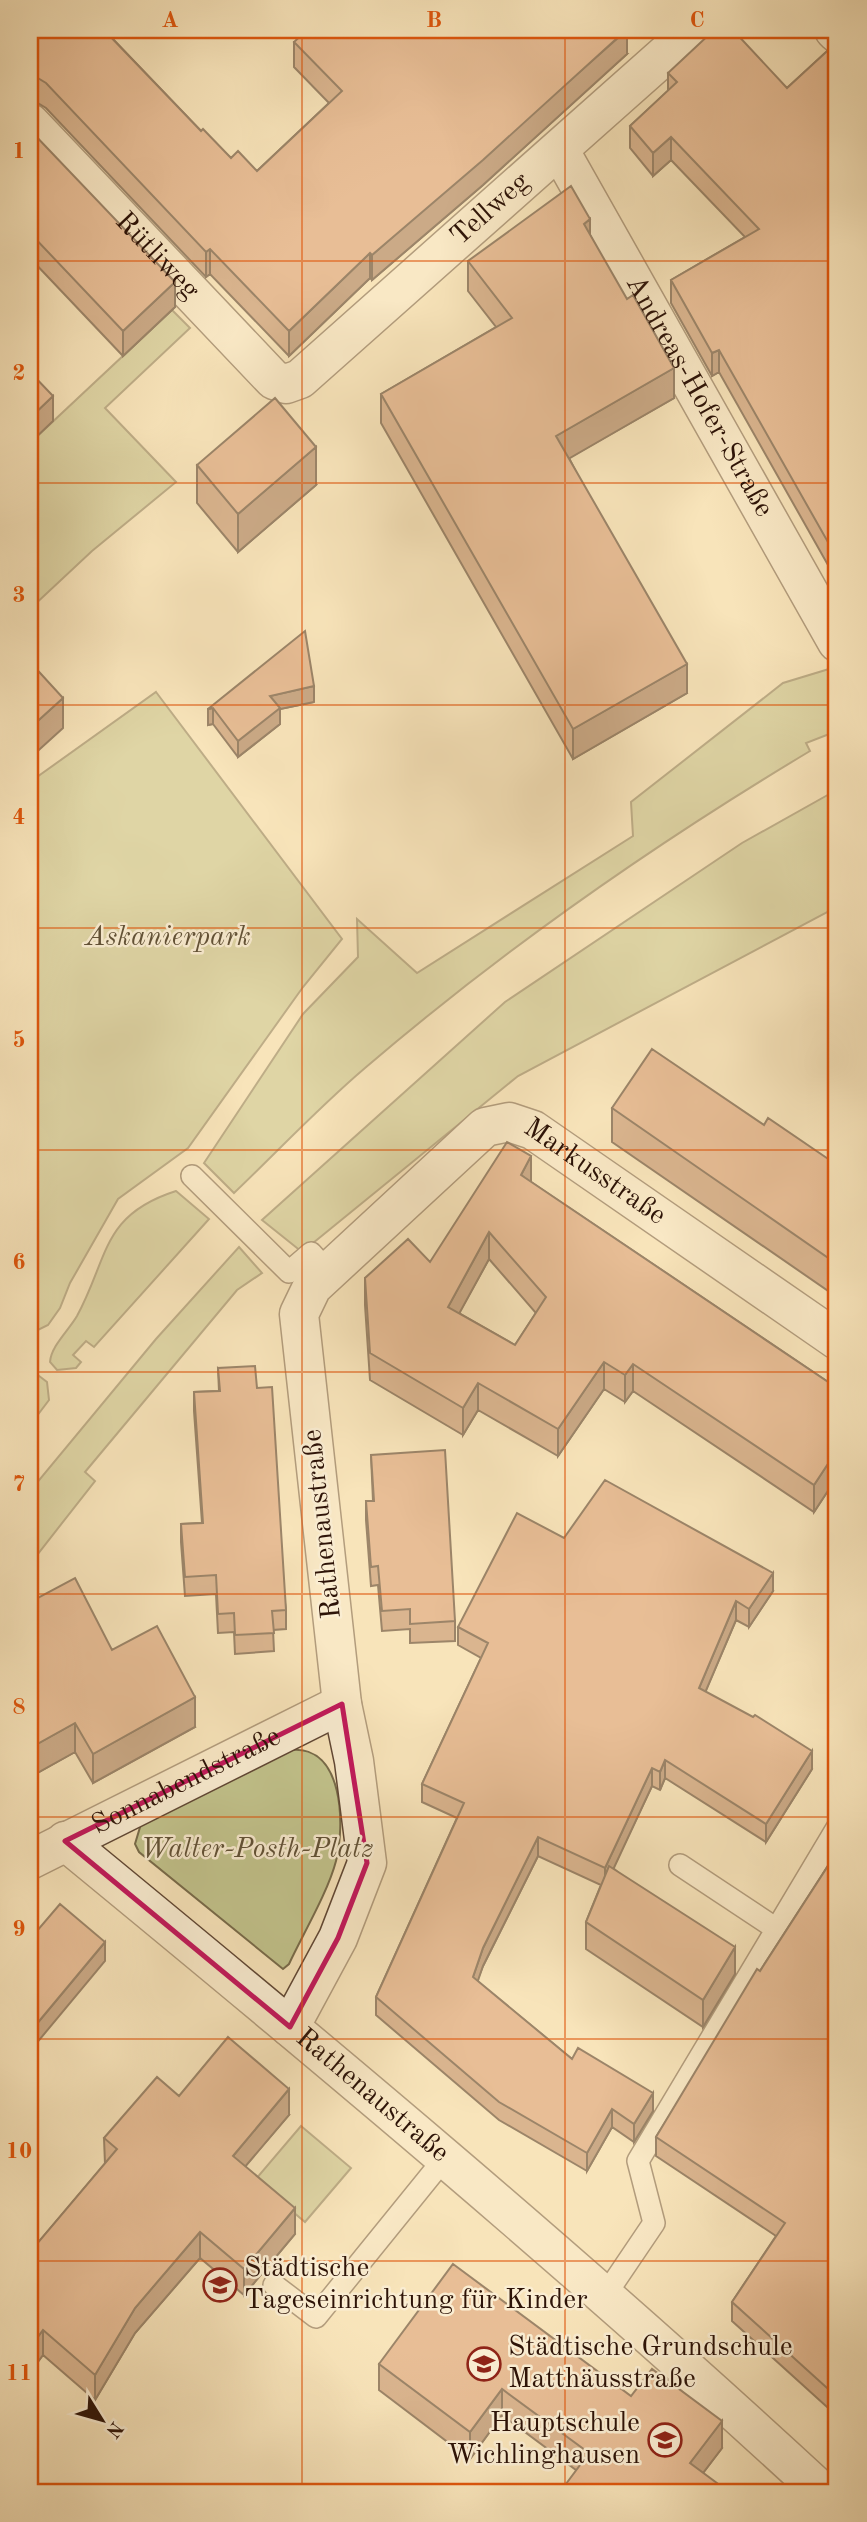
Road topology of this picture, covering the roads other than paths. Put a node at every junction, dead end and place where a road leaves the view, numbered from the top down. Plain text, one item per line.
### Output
1 (693, 30) edge
2 (30, 123) edge
3 (560, 151) junction
4 (286, 384) joint
5 (837, 642) edge
6 (192, 1176) dead end
7 (328, 1272) junction
8 (837, 1340) edge
9 (342, 1704) junction
10 (837, 1828) edge
11 (65, 1841) junction
12 (30, 1860) edge
13 (680, 1865) dead end
14 (778, 1930) junction
15 (290, 2027) junction
16 (444, 2159) junction
17 (274, 2285) dead end
18 (604, 2297) junction
19 (822, 2492) edge

1 - 3 street, Tellweg
2 - 4 street, Rütliweg
3 - 4 street, Tellweg
3 - 5 street, Andreas-Hofer-Straße
6 - 7 lane
7 - 8 street, Markusstraße
7 - 9 street, Rathenaustraße
9 - 11 street, Sonnabendstraße
9 - 15 street, Rathenaustraße
10 - 14 lane
11 - 12 street, Sonnabendstraße
11 - 15 street
13 - 14 lane
14 - 18 lane
15 - 16 street, Rathenaustraße
16 - 17 lane
16 - 18 street, Rathenaustraße
18 - 19 street, Rathenaustraße

